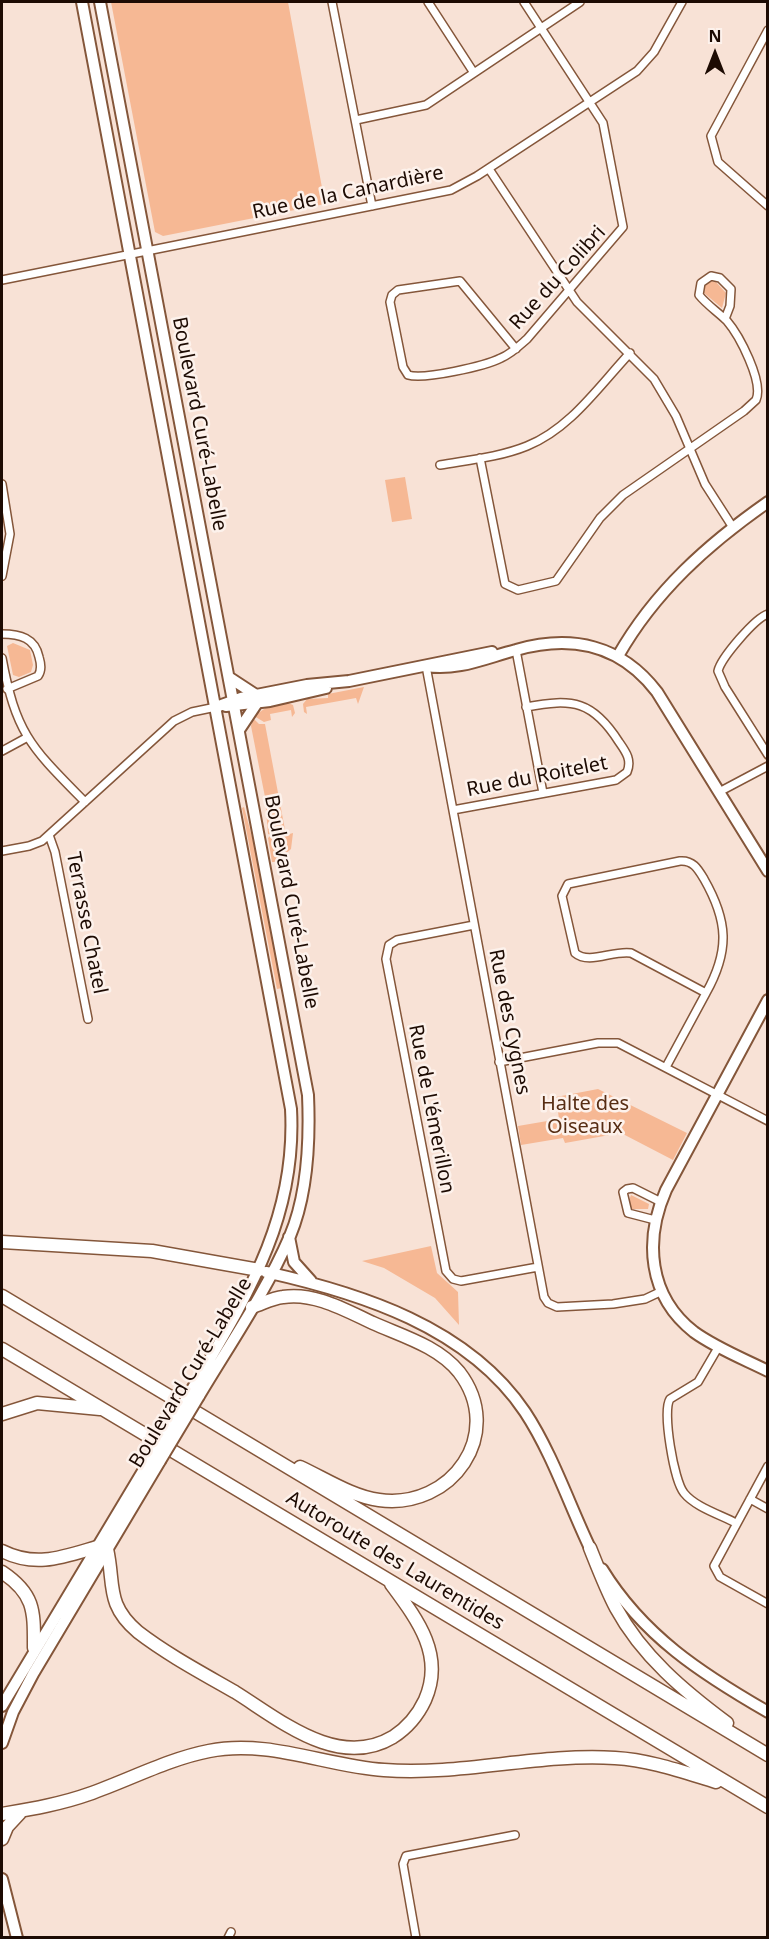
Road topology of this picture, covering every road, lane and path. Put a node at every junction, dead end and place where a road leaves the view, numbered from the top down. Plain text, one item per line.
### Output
1 (82, 2) edge
2 (100, 2) edge
3 (332, 2) edge
4 (428, 2) edge
5 (524, 2) edge
6 (580, 2) edge
7 (682, 2) edge
8 (542, 29) junction
9 (768, 30) edge
10 (474, 73) junction
11 (590, 102) junction
12 (356, 120) junction
13 (489, 169) junction
14 (766, 202) edge
15 (372, 206) junction
16 (148, 250) junction
17 (130, 254) junction
18 (2, 280) edge
19 (569, 291) junction
20 (725, 319) junction
21 (516, 349) junction
22 (630, 353) junction
23 (690, 450) junction
24 (480, 458) junction
25 (440, 465) dead end
26 (2, 489) edge
27 (768, 502) edge
28 (732, 526) junction
29 (2, 576) edge
30 (768, 614) edge
31 (2, 634) edge
32 (516, 650) junction
33 (618, 656) junction
34 (2, 658) edge
35 (426, 666) junction
36 (230, 678) junction
37 (8, 689) junction
38 (256, 699) junction
39 (234, 703) junction
40 (216, 707) junction
41 (526, 707) junction
42 (239, 730) junction
43 (26, 738) junction
44 (2, 751) edge
45 (768, 755) edge
46 (768, 766) edge
47 (719, 792) junction
48 (543, 793) junction
49 (85, 802) junction
50 (453, 810) junction
51 (49, 835) junction
52 (2, 851) edge
53 (766, 866) edge
54 (474, 925) junction
55 (706, 993) junction
56 (768, 1000) edge
57 (88, 1019) dead end
58 (499, 1062) junction
59 (666, 1067) junction
60 (718, 1094) junction
61 (768, 1121) edge
62 (661, 1202) junction
63 (655, 1220) junction
64 (289, 1237) junction
65 (2, 1242) edge
66 (537, 1267) junction
67 (265, 1272) junction
68 (311, 1281) junction
69 (662, 1291) junction
70 (2, 1296) edge
71 (252, 1307) junction
72 (719, 1346) junction
73 (2, 1349) edge
74 (768, 1371) edge
75 (195, 1393) junction
76 (104, 1410) junction
77 (2, 1414) edge
78 (249, 1444) junction
79 (767, 1468) edge
80 (750, 1499) junction
81 (768, 1509) edge
82 (736, 1523) junction
83 (102, 1548) junction
84 (590, 1548) junction
85 (2, 1551) edge
86 (2, 1572) edge
87 (387, 1578) junction
88 (768, 1604) edge
89 (34, 1648) junction
90 (2, 1706) edge
91 (768, 1712) edge
92 (2, 1743) edge
93 (768, 1753) edge
94 (735, 1787) junction
95 (768, 1807) edge
96 (20, 1813) junction
97 (2, 1814) edge
98 (515, 1835) dead end
99 (2, 1839) edge
100 (2, 1879) edge
101 (17, 1938) edge
102 (416, 1938) edge

1 - 17 main road, Boulevard Curé-Labelle
2 - 16 main road, Boulevard Curé-Labelle
3 - 12 street
4 - 10 street
5 - 8 street, Rue du Colibri
6 - 8 street
7 - 11 street, Rue de la Canardière
8 - 10 street
8 - 11 street, Rue du Colibri
9 - 14 street
10 - 12 street
11 - 13 street, Rue de la Canardière
11 - 19 street, Rue du Colibri
12 - 15 street
13 - 15 street, Rue de la Canardière
13 - 19 street
15 - 16 street, Rue de la Canardière
16 - 17 street, Rue de la Canardière
16 - 36 main road, Boulevard Curé-Labelle
17 - 18 street, Rue de la Canardière
17 - 40 main road, Boulevard Curé-Labelle
19 - 21 street, Rue du Colibri
19 - 22 street
20 - 20 street
20 - 23 street
21 - 21 street, Rue du Colibri
22 - 23 street
22 - 24 street
23 - 24 street
23 - 28 street
24 - 25 street
26 - 29 street
27 - 28 main road
28 - 33 main road
30 - 45 street
31 - 37 street
32 - 33 main road
32 - 35 main road
32 - 41 street
33 - 47 main road
34 - 37 street
35 - 38 main road
35 - 50 street, Rue des Cygnes
36 - 38 main road
36 - 39 main road, Boulevard Curé-Labelle
37 - 43 street
38 - 39 main road
38 - 42 main road
39 - 40 main road
39 - 42 main road, Boulevard Curé-Labelle
40 - 49 street
40 - 67 main road, Boulevard Curé-Labelle
41 - 48 street
41 - 48 street, Rue du Roitelet
42 - 64 main road, Boulevard Curé-Labelle
43 - 44 street
43 - 49 street
46 - 47 street
47 - 53 main road
48 - 50 street, Rue du Roitelet
49 - 51 street
50 - 54 street, Rue des Cygnes
51 - 52 street
51 - 57 street, Terrasse Chatel
54 - 58 street, Rue des Cygnes
54 - 66 street, Rue de L'émerillon
55 - 55 street
55 - 59 street
56 - 60 main road
58 - 59 street
58 - 66 street, Rue des Cygnes
59 - 60 street
60 - 61 street
60 - 62 main road
62 - 63 main road
62 - 63 street
63 - 69 main road
64 - 67 main road, Boulevard Curé-Labelle
64 - 68 main road
65 - 67 highway
66 - 69 street, Rue des Cygnes
67 - 68 main road
67 - 71 main road, Boulevard Curé-Labelle
67 - 75 main road, Boulevard Curé-Labelle
68 - 84 main road
69 - 72 main road
70 - 78 highway, Autoroute des Laurentides
71 - 75 main road, Boulevard Curé-Labelle
71 - 78 highway
72 - 74 main road
72 - 82 street
73 - 76 highway, Autoroute des Laurentides
75 - 83 main road, Boulevard Curé-Labelle, bridge
76 - 77 highway
76 - 87 highway, Autoroute des Laurentides
78 - 93 highway, Autoroute des Laurentides
79 - 80 street
80 - 81 street
80 - 82 street
82 - 88 street
83 - 85 highway
83 - 87 highway
83 - 89 main road, Boulevard Curé-Labelle
83 - 92 main road, Boulevard Curé-Labelle
84 - 91 main road
84 - 93 highway
86 - 89 highway
87 - 94 highway, Autoroute des Laurentides
89 - 90 main road, Boulevard Curé-Labelle
94 - 95 highway, Autoroute des Laurentides
94 - 96 highway
96 - 97 highway
96 - 99 highway
98 - 102 street
100 - 101 main road

